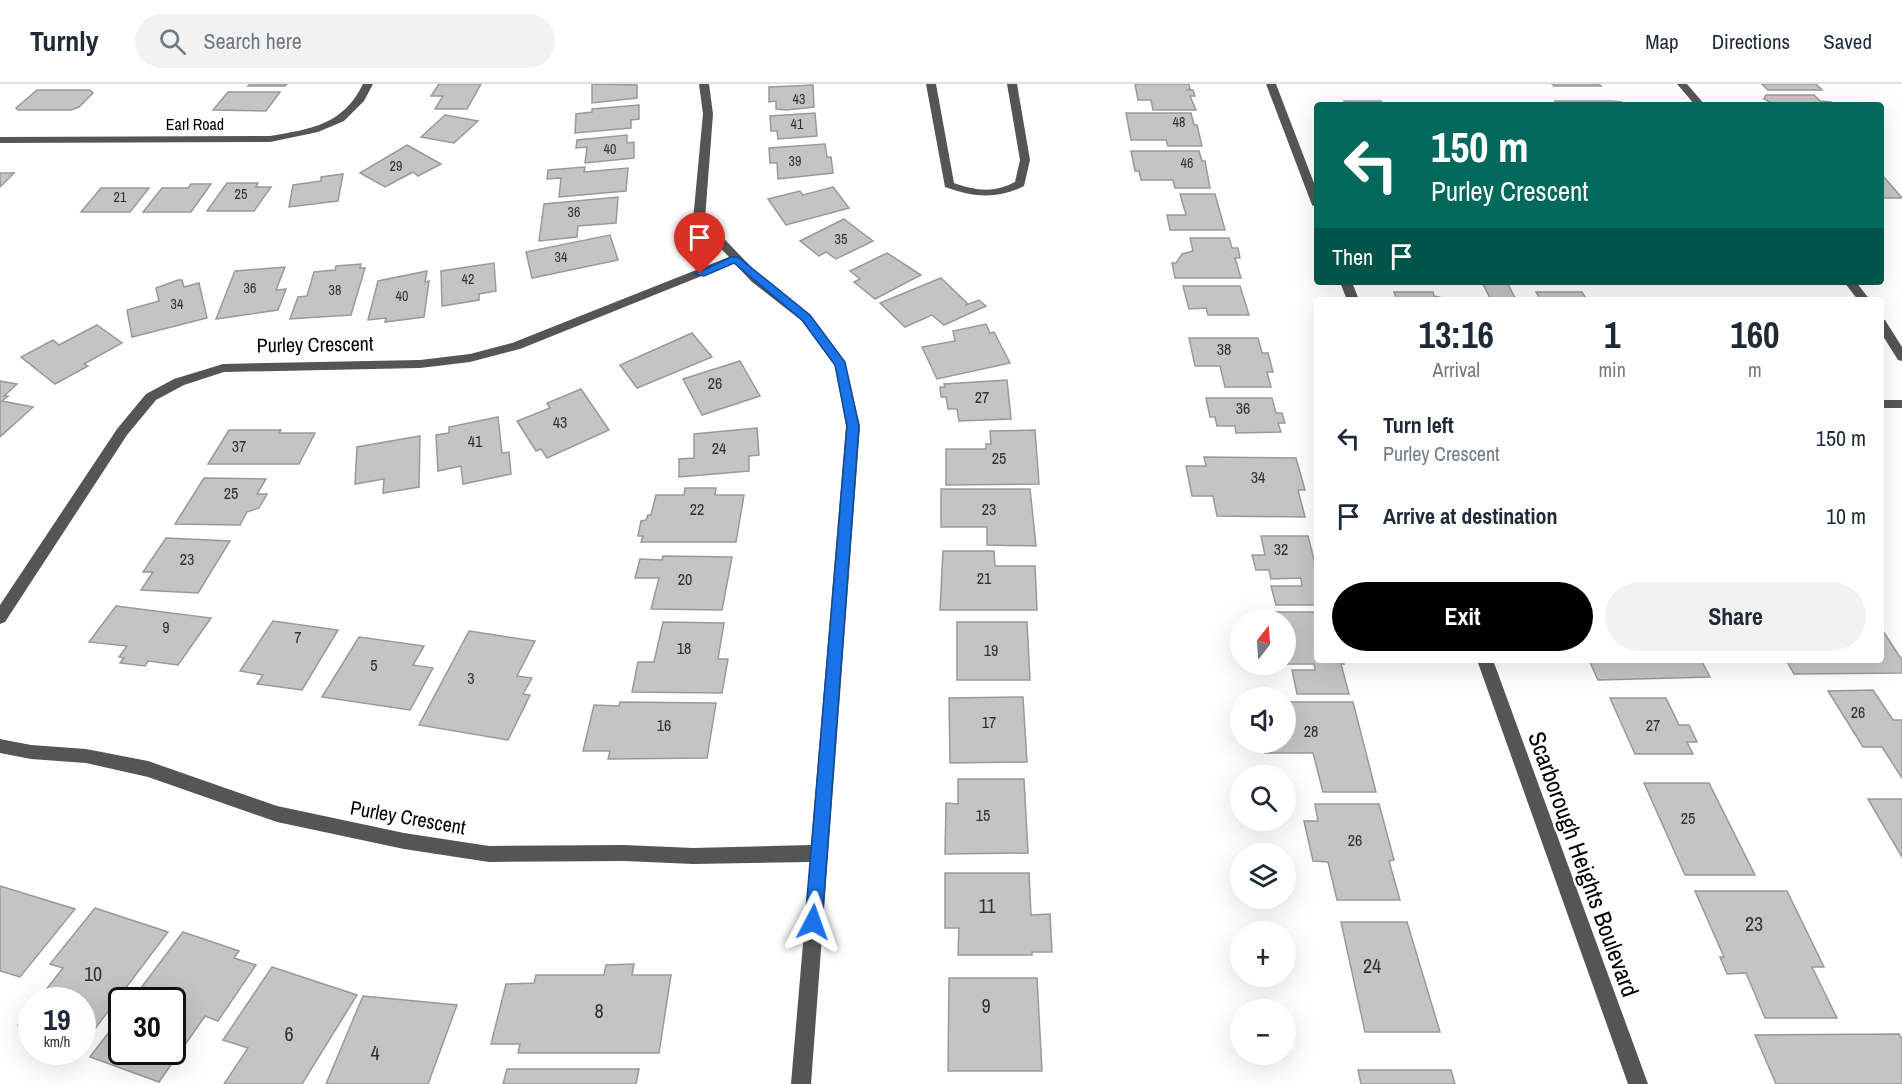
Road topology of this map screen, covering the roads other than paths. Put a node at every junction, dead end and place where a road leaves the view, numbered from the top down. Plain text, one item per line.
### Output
1 (368, 84) edge
2 (704, 84) edge
3 (931, 84) edge
4 (1012, 84) edge
5 (1271, 84) edge
6 (1682, 84) edge
7 (1697, 102) edge
8 (0, 140) edge
9 (1314, 198) edge
10 (735, 259) junction
11 (1852, 285) edge
12 (1862, 297) edge
13 (1884, 328) edge
14 (1902, 357) edge
15 (1884, 404) edge
16 (1902, 404) edge
17 (0, 618) edge
18 (1486, 663) edge
19 (0, 746) edge
20 (819, 853) junction
21 (801, 1084) edge
22 (1638, 1084) edge

1 - 8 street, Earl Road
2 - 10 street
3 - 4 street
5 - 9 street
6 - 7 street
10 - 17 street, Purley Crescent
10 - 20 street
11 - 12 street
13 - 14 street
15 - 16 street
18 - 22 street, Scarborough Heights Boulevard
19 - 20 street, Purley Crescent
20 - 21 street

